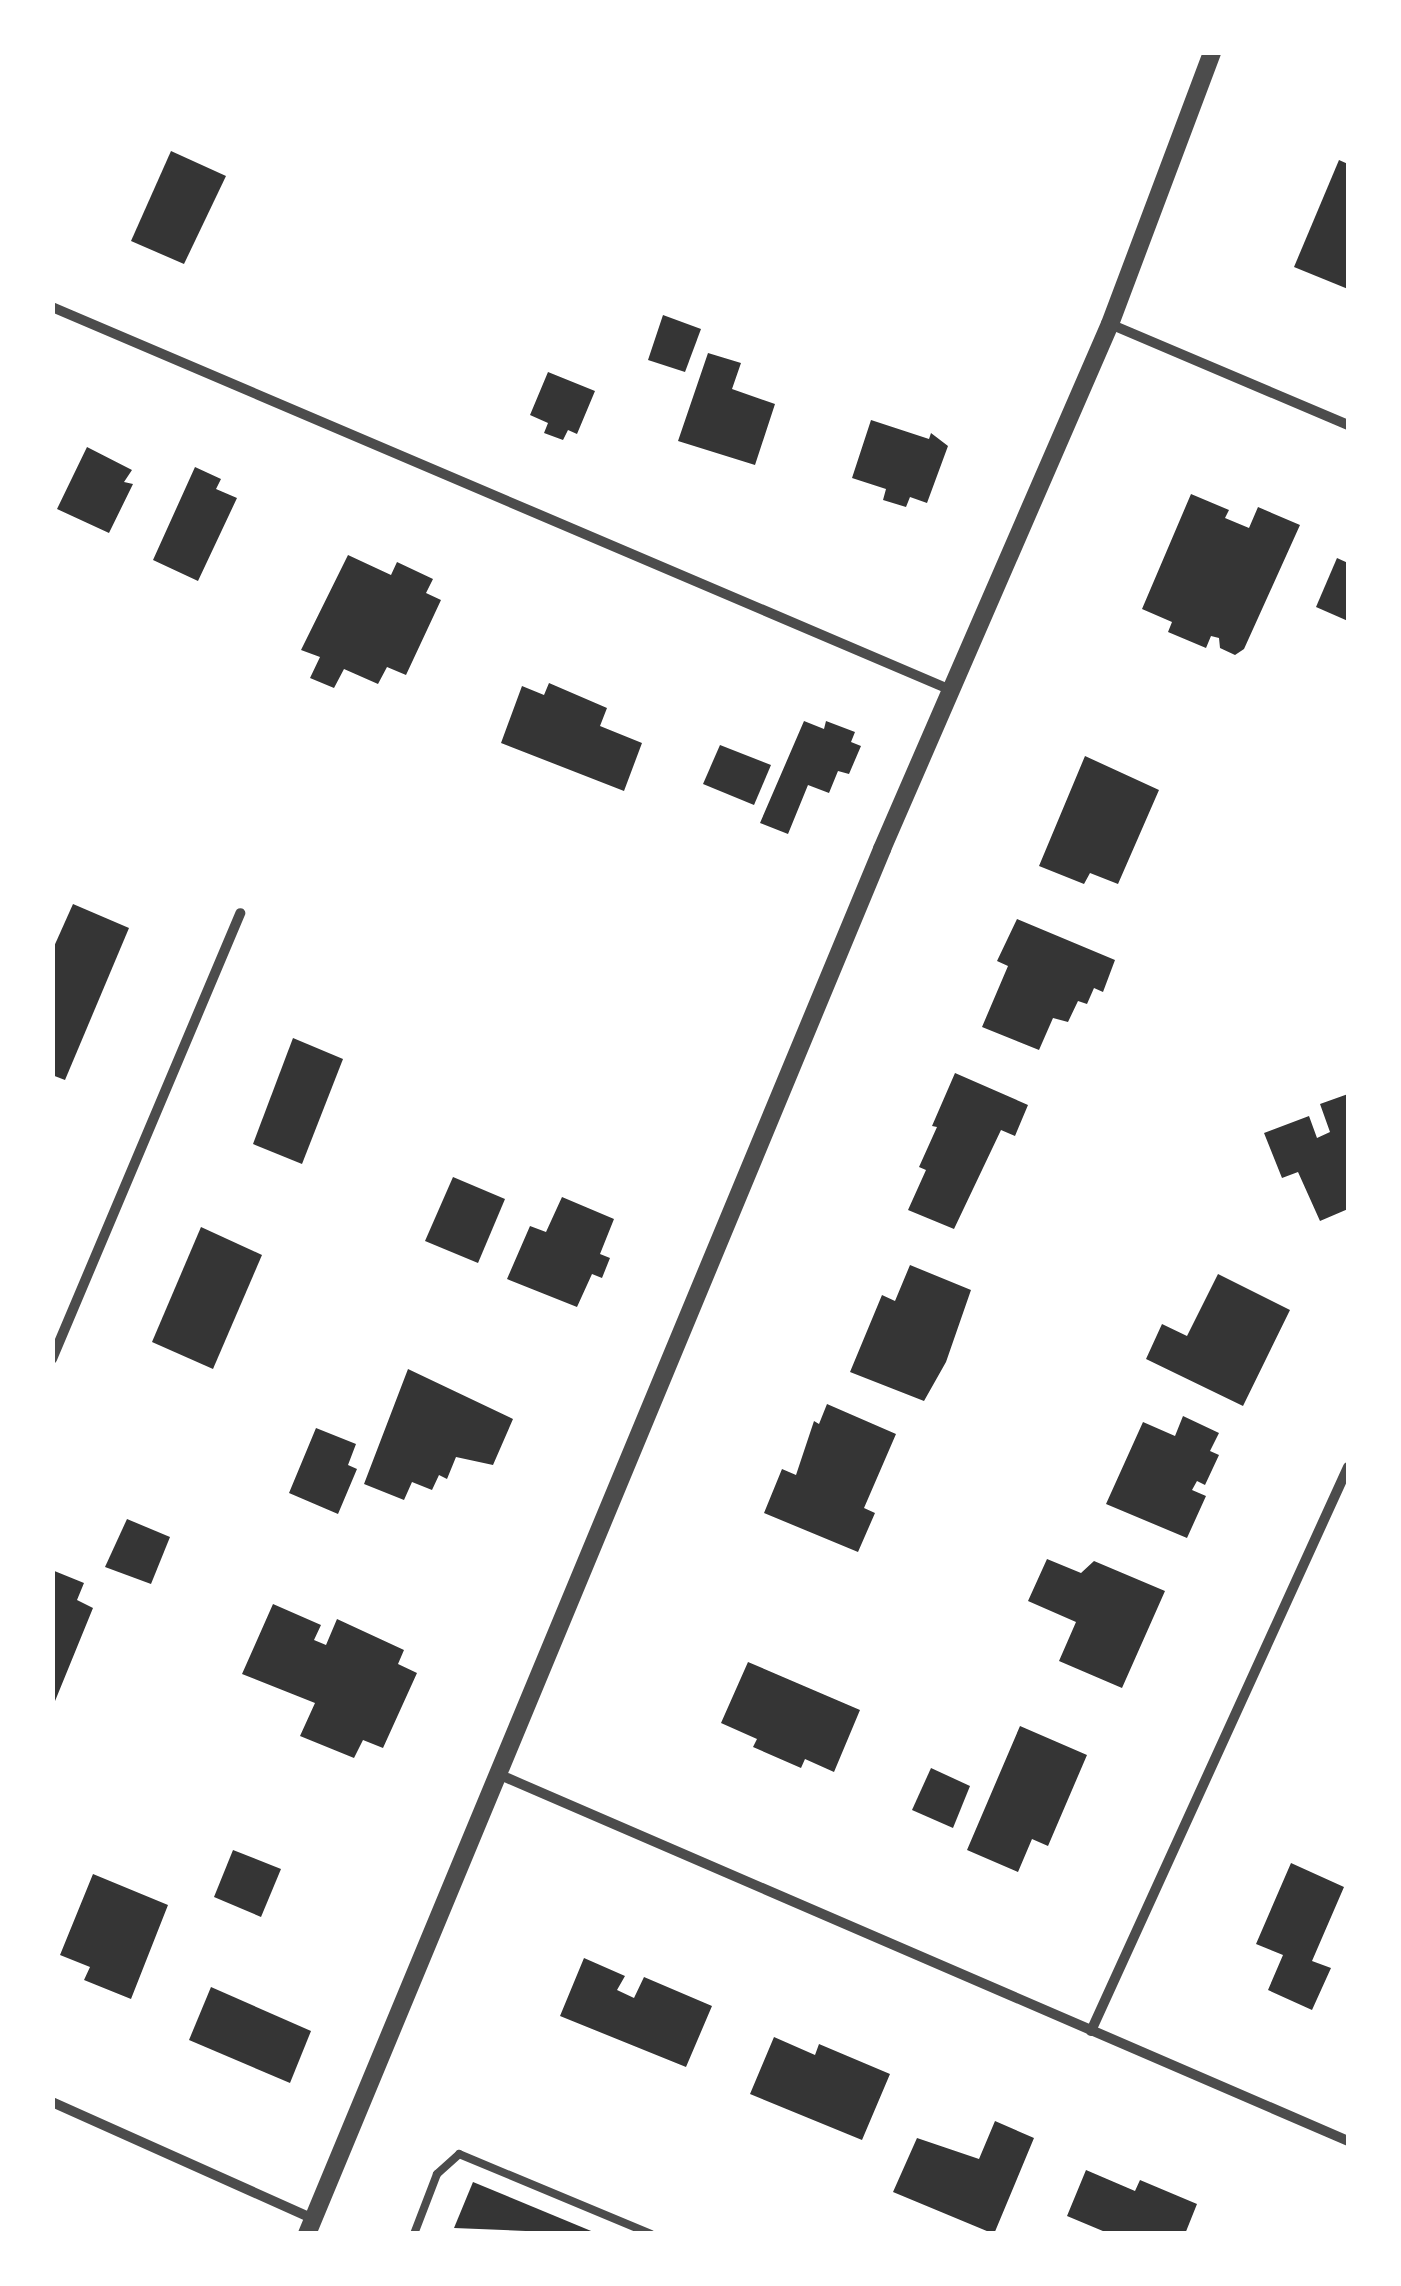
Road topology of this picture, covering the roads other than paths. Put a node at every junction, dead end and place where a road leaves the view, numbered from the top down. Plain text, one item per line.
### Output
1 (1212, 52) edge
2 (52, 308) edge
3 (1110, 324) junction
4 (1348, 425) edge
5 (951, 690) junction
6 (240, 912) dead end
7 (52, 1360) edge
8 (1348, 1467) edge
9 (498, 1774) junction
10 (1091, 2031) junction
11 (52, 2102) edge
12 (1348, 2140) edge
13 (311, 2226) edge
14 (414, 2234) edge
15 (651, 2234) edge

1 - 3 street
2 - 5 street
3 - 4 street
3 - 5 street
5 - 9 street
6 - 7 street
8 - 10 street
9 - 10 street
9 - 13 street
10 - 12 street
11 - 13 street
14 - 15 lane

